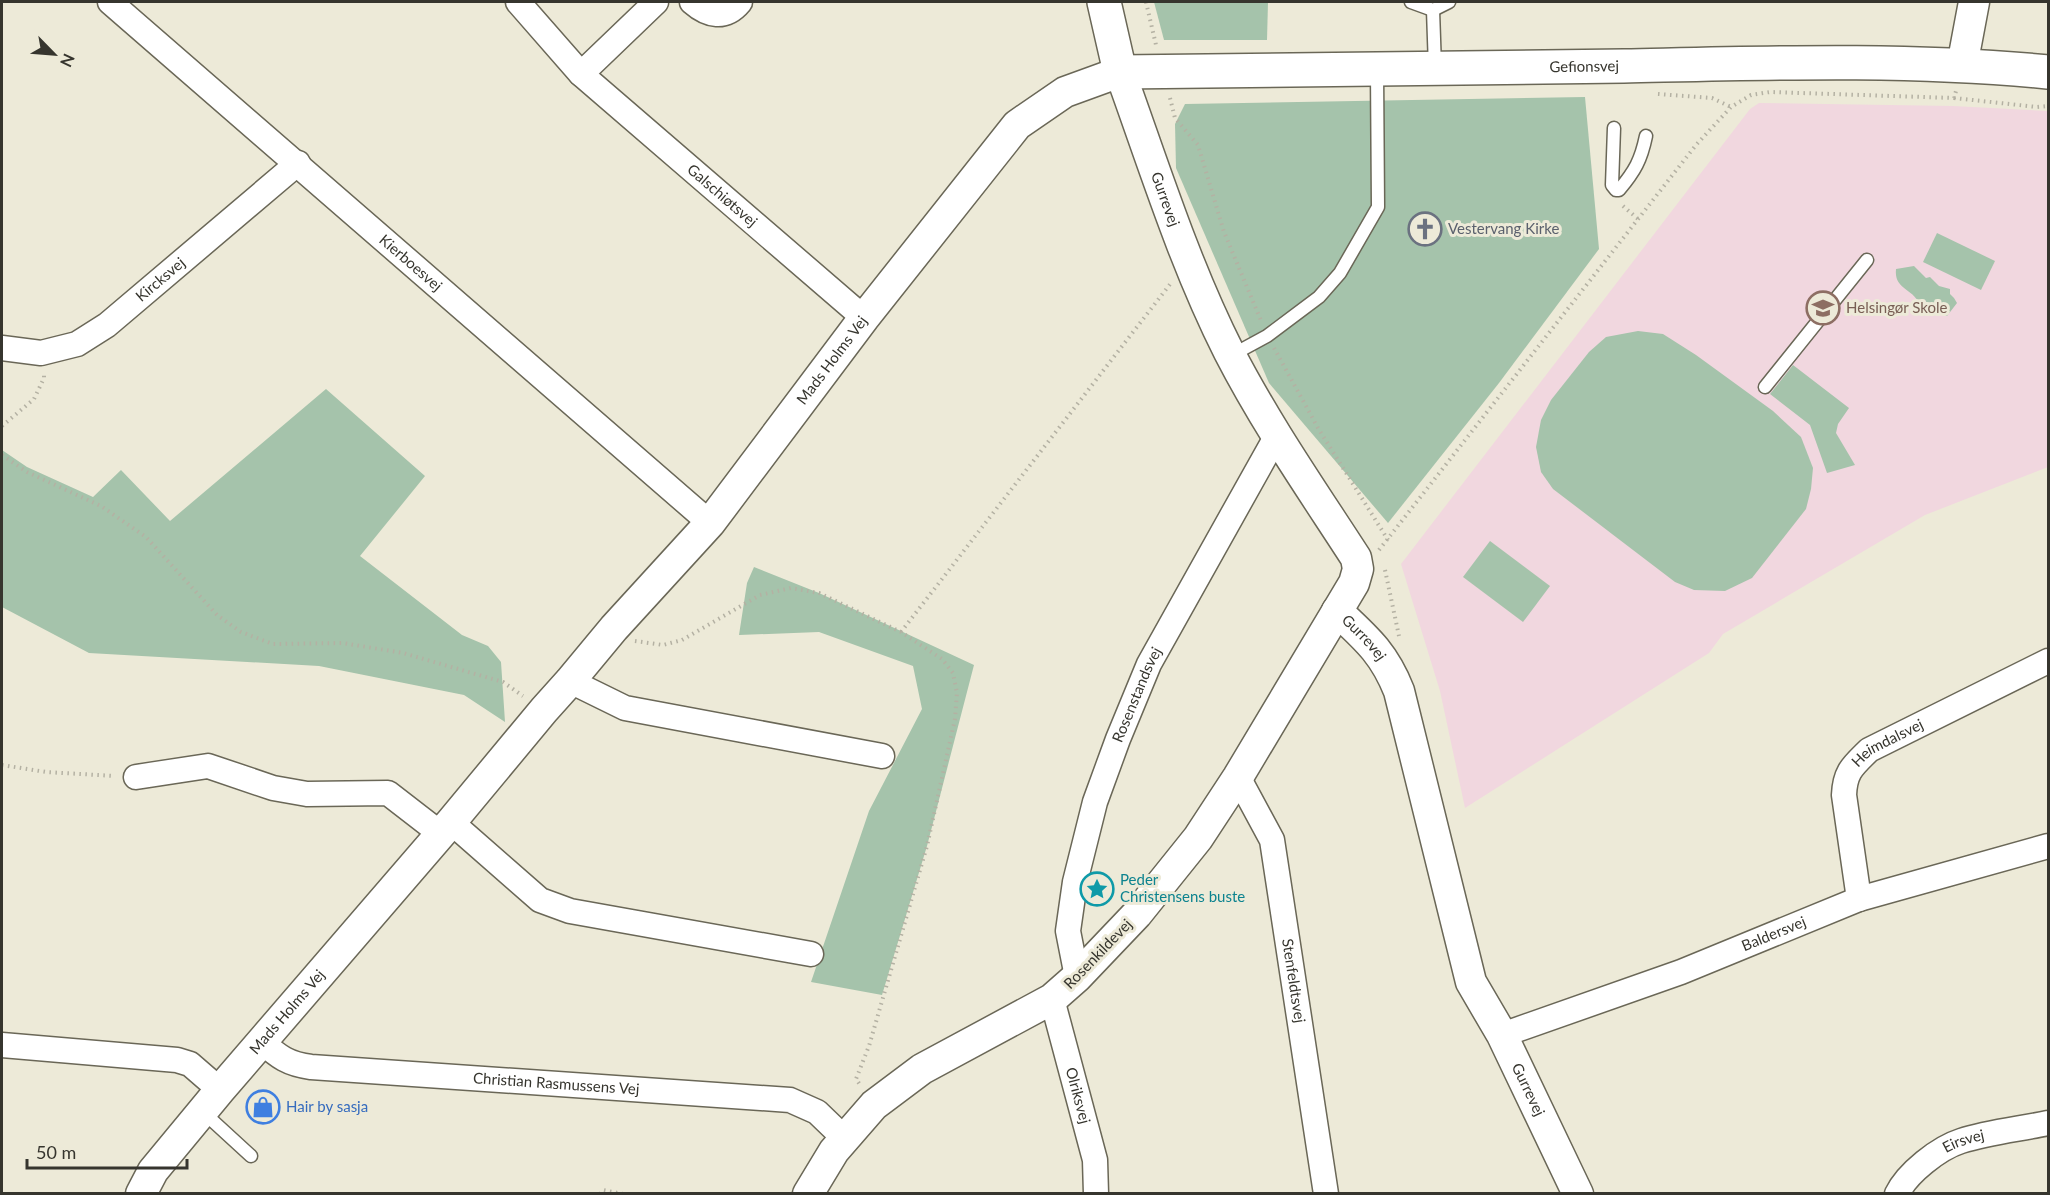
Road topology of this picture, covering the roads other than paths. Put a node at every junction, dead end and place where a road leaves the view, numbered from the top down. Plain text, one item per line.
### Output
1 (110, 2) edge
2 (518, 2) edge
3 (656, 2) edge
4 (692, 2) edge
5 (740, 2) edge
6 (1104, 2) edge
7 (1411, 2) edge
8 (1449, 2) edge
9 (1974, 2) edge
10 (1433, 10) junction
11 (1962, 66) junction
12 (1377, 70) junction
13 (1435, 70) junction
14 (1120, 72) junction
15 (2049, 72) edge
16 (581, 74) junction
17 (1614, 128) dead end
18 (1646, 136) dead end
19 (298, 164) junction
20 (1867, 260) dead end
21 (864, 318) junction
22 (2, 348) edge
23 (1231, 355) junction
24 (1765, 387) dead end
25 (1276, 437) junction
26 (710, 523) junction
27 (1337, 611) junction
28 (2049, 661) edge
29 (570, 681) junction
30 (882, 756) dead end
31 (136, 777) road end
32 (1238, 777) junction
33 (446, 828) junction
34 (2049, 846) edge
35 (1859, 899) junction
36 (811, 954) dead end
37 (1077, 977) junction
38 (1052, 999) junction
39 (1502, 1035) junction
40 (262, 1042) junction
41 (2, 1045) edge
42 (211, 1101) junction
43 (2049, 1123) edge
44 (844, 1138) junction
45 (251, 1156) dead end
46 (141, 1194) edge
47 (808, 1194) edge
48 (1096, 1194) edge
49 (1326, 1194) edge
50 (1578, 1194) edge
51 (1897, 1194) edge

1 - 19 street, Kierboesvej
2 - 16 street, Galschiøtsvej
3 - 16 street
4 - 5 street
6 - 14 main road, Gurrevej
7 - 10 lane
8 - 10 lane
9 - 11 street
10 - 13 lane
11 - 13 main road, Gefionsvej
11 - 15 main road, Gefionsvej
12 - 13 main road, Gefionsvej
12 - 14 main road, Gefionsvej
12 - 23 lane
14 - 21 street, Mads Holms Vej
14 - 23 street, Gurrevej
16 - 21 street, Galschiøtsvej
17 - 18 lane
19 - 22 street, Kircksvej
19 - 26 street, Kierboesvej
20 - 24 lane
21 - 26 street, Mads Holms Vej
23 - 25 street, Gurrevej
25 - 27 street, Gurrevej
25 - 37 street, Rosenstandsvej
26 - 29 street, Mads Holms Vej
27 - 32 street, Rosenkildevej
27 - 39 street, Gurrevej
28 - 35 street, Heimdalsvej
29 - 30 street
29 - 33 street, Mads Holms Vej
31 - 33 street
32 - 37 street, Rosenkildevej
32 - 49 street, Stenfeldtsvej
33 - 36 street
33 - 40 street, Mads Holms Vej
34 - 35 street, Baldersvej
35 - 39 street, Baldersvej
37 - 38 street, Rosenkildevej
38 - 44 street, Rosenkildevej
38 - 48 street, Olriksvej
39 - 50 street, Gurrevej
40 - 42 street, Mads Holms Vej
40 - 44 street, Christian Rasmussens Vej
41 - 42 street
42 - 45 lane
42 - 46 street, Mads Holms Vej
43 - 51 street, Eirsvej
44 - 47 street, Rosenkildevej

